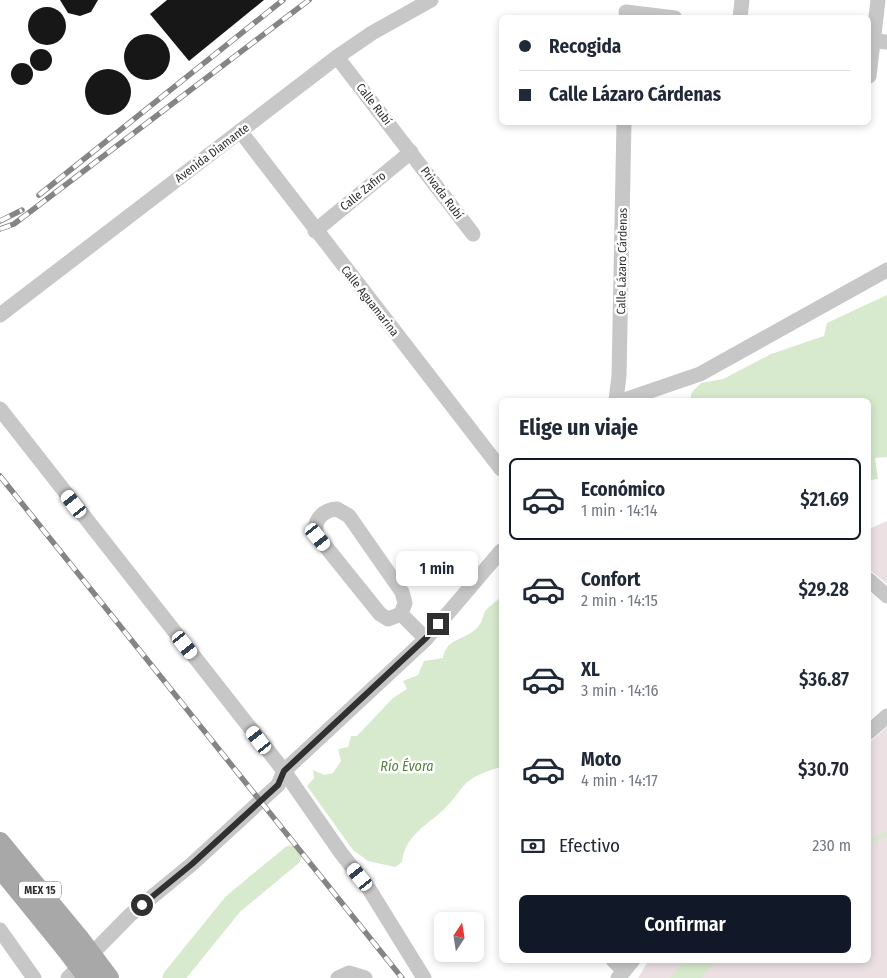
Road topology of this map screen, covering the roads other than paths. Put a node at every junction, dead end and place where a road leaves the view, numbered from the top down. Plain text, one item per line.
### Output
1 (431, 0) edge
2 (742, 0) edge
3 (878, 0) edge
4 (626, 10) edge
5 (657, 15) edge
6 (740, 15) edge
7 (876, 40) edge
8 (337, 57) junction
9 (871, 66) edge
10 (624, 125) edge
11 (240, 132) junction
12 (411, 152) junction
13 (315, 231) junction
14 (473, 234) dead end
15 (887, 270) edge
16 (0, 315) edge
17 (616, 398) edge
18 (630, 398) edge
19 (0, 409) edge
20 (499, 466) edge
21 (499, 552) edge
22 (871, 582) edge
23 (887, 596) edge
24 (400, 614) junction
25 (426, 638) junction
26 (887, 716) edge
27 (871, 728) edge
28 (284, 771) junction
29 (0, 842) edge
30 (0, 868) edge
31 (0, 930) edge
32 (72, 943) junction
33 (34, 978) edge
34 (68, 978) edge
35 (88, 978) edge
36 (109, 978) edge
37 (338, 978) edge
38 (365, 978) edge
39 (424, 978) edge

1 - 8 street, Avenida Diamante
2 - 6 street
3 - 7 street
4 - 5 street
7 - 9 street
8 - 11 street, Avenida Diamante
8 - 12 street, Calle Rubí
10 - 17 street, Calle Lázaro Cárdenas
11 - 13 street, Calle Aguamarina
11 - 16 street, Avenida Diamante
12 - 13 street, Calle Zafiro
12 - 14 street, Privada Rubí
13 - 20 street, Calle Aguamarina
15 - 18 street
19 - 28 street
21 - 25 street
22 - 23 street
24 - 24 street
24 - 25 street
25 - 28 street
26 - 27 street
28 - 34 street
28 - 39 street
29 - 32 main road, MEX 15
30 - 32 main road, MEX 15
31 - 33 street
32 - 35 main road, MEX 15, bridge
32 - 36 main road, MEX 15, bridge
37 - 38 street

